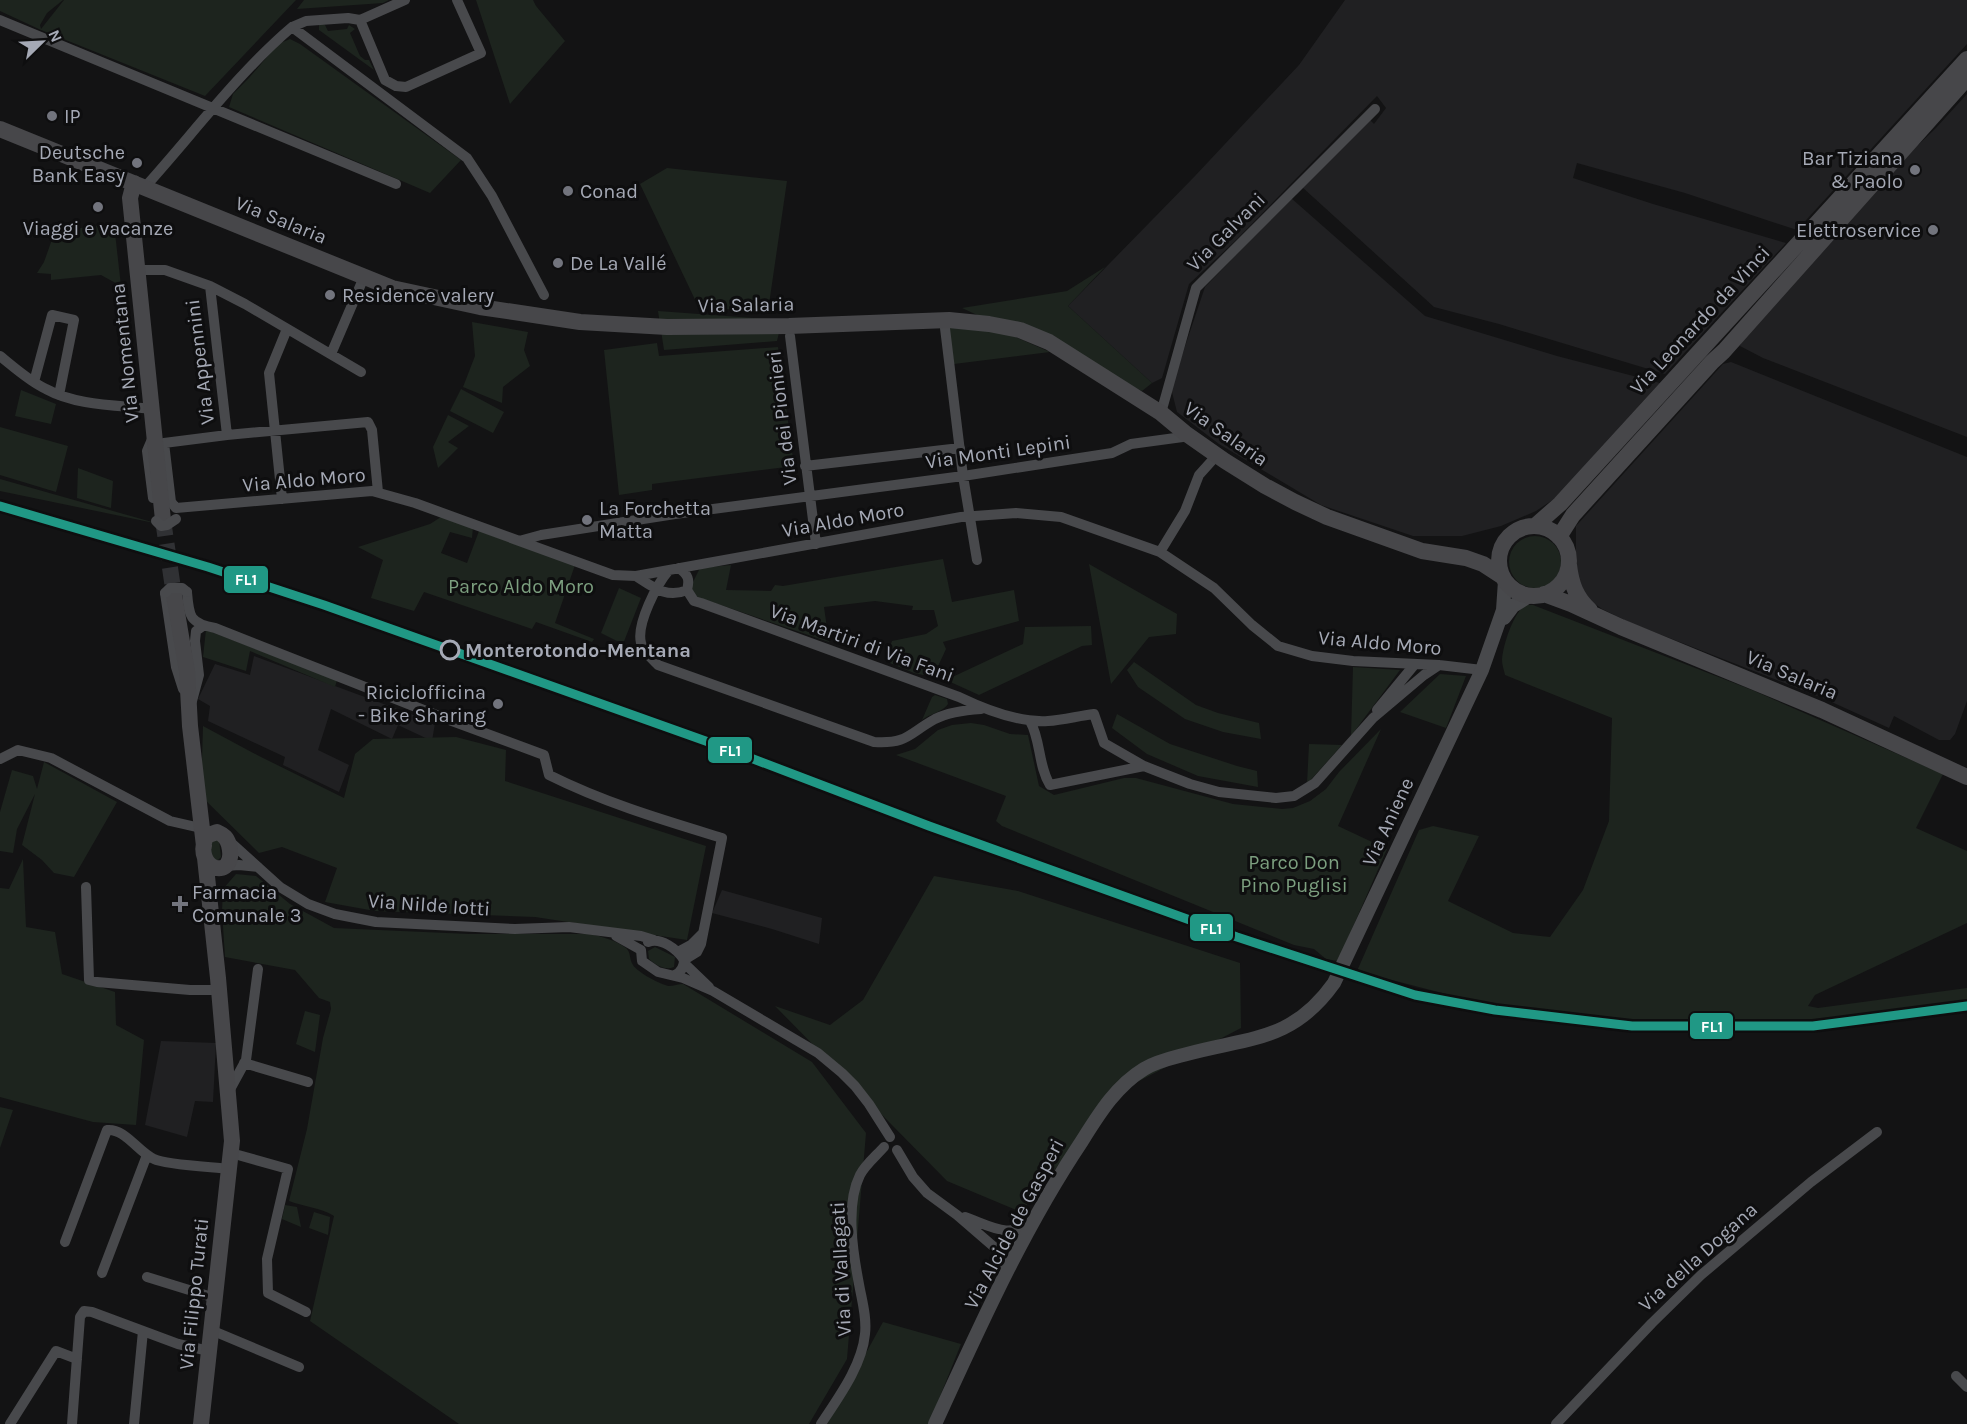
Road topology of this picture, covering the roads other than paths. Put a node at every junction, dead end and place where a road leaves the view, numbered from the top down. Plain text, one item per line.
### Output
1 (405, 0) edge
2 (457, 0) edge
3 (0, 20) edge
4 (360, 20) junction
5 (292, 27) junction
6 (1967, 59) edge
7 (1967, 78) edge
8 (213, 109) junction
9 (1375, 109) dead end
10 (0, 129) edge
11 (396, 184) dead end
12 (140, 185) junction
13 (137, 270) junction
14 (364, 277) junction
15 (210, 286) junction
16 (544, 295) dead end
17 (944, 320) junction
18 (287, 329) junction
19 (790, 336) dead end
20 (331, 354) junction
21 (0, 356) edge
22 (361, 372) dead end
23 (34, 382) junction
24 (59, 394) junction
25 (152, 409) junction
26 (1161, 413) junction
27 (274, 430) junction
28 (227, 435) junction
29 (1190, 436) junction
30 (159, 439) junction
31 (960, 448) junction
32 (1217, 455) junction
33 (805, 466) junction
34 (963, 476) junction
35 (378, 492) junction
36 (809, 496) junction
37 (282, 499) junction
38 (185, 508) junction
39 (970, 517) junction
40 (165, 520) joint
41 (1535, 526) junction
42 (1559, 537) junction
43 (519, 541) junction
44 (1504, 542) junction
45 (816, 544) junction
46 (1160, 552) junction
47 (1466, 558) junction
48 (977, 560) dead end
49 (703, 563) junction
50 (1569, 565) junction
51 (674, 569) junction
52 (636, 576) junction
53 (1504, 579) junction
54 (688, 586) junction
55 (656, 589) junction
56 (175, 593) joint
57 (1537, 595) junction
58 (1598, 616) junction
59 (1499, 625) junction
60 (203, 626) junction
61 (1415, 664) junction
62 (1439, 665) junction
63 (1482, 670) junction
64 (189, 709) junction
65 (984, 709) junction
66 (1372, 718) junction
67 (1030, 721) junction
68 (0, 759) edge
69 (1144, 766) junction
70 (1967, 777) edge
71 (217, 833) junction
72 (204, 852) junction
73 (258, 867) junction
74 (224, 868) junction
75 (86, 887) dead end
76 (210, 914) junction
77 (611, 933) junction
78 (654, 940) junction
79 (641, 950) junction
80 (682, 959) junction
81 (258, 969) dead end
82 (675, 975) junction
83 (219, 990) junction
84 (713, 992) junction
85 (1261, 1038) joint
86 (244, 1062) junction
87 (309, 1082) dead end
88 (228, 1093) junction
89 (1877, 1132) dead end
90 (890, 1137) junction
91 (884, 1147) junction
92 (897, 1150) junction
93 (147, 1155) junction
94 (230, 1161) junction
95 (957, 1215) junction
96 (1034, 1220) junction
97 (1011, 1232) junction
98 (65, 1242) dead end
99 (1019, 1249) junction
100 (1001, 1253) junction
101 (102, 1273) dead end
102 (1006, 1276) junction
103 (147, 1277) dead end
104 (215, 1299) junction
105 (306, 1312) dead end
106 (211, 1330) junction
107 (142, 1331) junction
108 (209, 1351) junction
109 (77, 1359) junction
110 (299, 1366) dead end
111 (1956, 1376) dead end
112 (1967, 1386) edge
113 (10, 1424) edge
114 (72, 1424) edge
115 (134, 1424) edge
116 (201, 1424) edge
117 (821, 1424) edge
118 (935, 1424) edge
119 (1556, 1424) edge

1 - 4 street
2 - 4 street
3 - 8 street
4 - 5 street
5 - 8 street
5 - 16 street
6 - 41 main road, Via Leonardo da Vinci
7 - 42 main road, Via Leonardo da Vinci
8 - 11 street
8 - 12 street
9 - 26 street, Via Galvani
10 - 12 main road, Via Salaria
12 - 13 main road, Via Nomentana
12 - 14 main road, Via Salaria
13 - 15 street
13 - 25 main road, Via Nomentana
14 - 17 main road, Via Salaria
14 - 20 street
15 - 18 street
15 - 28 street, Via Appennini
17 - 26 main road, Via Salaria
17 - 31 street
18 - 20 street
18 - 27 street
19 - 33 street, Via dei Pionieri
20 - 22 street
21 - 23 street
23 - 24 street
23 - 24 street
24 - 25 street
25 - 30 main road, Via Nomentana
26 - 29 main road, Via Salaria
27 - 28 street
27 - 35 street
27 - 37 street
28 - 30 street
29 - 32 main road, Via Salaria
29 - 34 street, Via Monti Lepini
30 - 38 street
30 - 40 main road, Via Nomentana
31 - 33 street
31 - 34 street
32 - 46 street
32 - 47 main road, Via Salaria
33 - 36 street, Via dei Pionieri
34 - 36 street, Via Monti Lepini
34 - 39 street
35 - 37 street, Via Aldo Moro
35 - 43 street, Via Aldo Moro
36 - 43 street, Via Monti Lepini
36 - 45 street
37 - 38 street, Via Aldo Moro
38 - 40 street
39 - 45 street, Via Aldo Moro
39 - 46 street, Via Aldo Moro
39 - 48 street
41 - 42 main road
41 - 44 main road, Via Salaria
42 - 50 main road, Via Salaria
43 - 52 street, Via Aldo Moro
44 - 47 main road, Via Salaria
44 - 53 main road
45 - 49 street, Via Aldo Moro
46 - 61 street, Via Aldo Moro
47 - 53 main road, Via Salaria
49 - 51 street, Via Aldo Moro
49 - 54 street
50 - 57 main road
50 - 58 main road, Via Salaria
51 - 52 street, Via Aldo Moro
51 - 54 street, Via Martiri di Via Fani
51 - 55 street
52 - 55 street
53 - 57 main road, Via Salaria
53 - 59 street, Via Aniene
54 - 55 street
54 - 65 street, Via Martiri di Via Fani
55 - 65 street
56 - 60 street
56 - 64 main road
57 - 58 main road, Via Salaria
57 - 59 street, Via Aniene
58 - 70 main road, Via Salaria
59 - 63 street, Via Aniene
60 - 64 street
60 - 80 street
61 - 62 street, Via Aldo Moro
61 - 66 street
62 - 63 street, Via Aldo Moro
62 - 66 street
63 - 85 street, Via Aniene
64 - 71 main road
65 - 67 street, Via Martiri di Via Fani
66 - 69 street, Via Martiri di Via Fani
67 - 69 street, Via Martiri di Via Fani
67 - 69 street
68 - 71 street
71 - 72 main road
71 - 73 street, Via Nilde Iotti
71 - 74 main road, Via Filippo Turati
72 - 74 main road
72 - 76 main road, Via Filippo Turati
73 - 74 street
73 - 77 street, Via Nilde Iotti
74 - 76 main road, Via Filippo Turati
75 - 83 street
76 - 83 main road, Via Filippo Turati
77 - 78 street, Via Nilde Iotti
77 - 79 street, Via Nilde Iotti
78 - 79 street
78 - 80 street
79 - 82 street, Via Nilde Iotti
80 - 82 street
80 - 84 street, Via Nilde Iotti
81 - 86 street
82 - 84 street, Via Nilde Iotti
83 - 88 main road, Via Filippo Turati
84 - 90 street, Via Nilde Iotti
85 - 96 street, Via Alcide de Gasperi
86 - 87 street
86 - 88 street
88 - 94 main road, Via Filippo Turati
89 - 119 street, Via della Dogana
90 - 91 street
90 - 92 street
91 - 92 street
91 - 117 street, Via di Vallagati
92 - 95 street
93 - 94 street
93 - 98 street
93 - 101 street
94 - 104 main road, Via Filippo Turati
94 - 105 street
95 - 97 street
95 - 100 street
96 - 97 street
96 - 99 street, Via Alcide de Gasperi
97 - 99 street
99 - 100 street
99 - 102 street, Via Alcide de Gasperi
100 - 102 street
102 - 118 street, Via Alcide de Gasperi
103 - 104 street
104 - 106 main road, Via Filippo Turati
106 - 108 main road, Via Filippo Turati
106 - 110 street
107 - 108 street
107 - 109 street
107 - 115 street
108 - 116 main road, Via Filippo Turati
109 - 113 street
109 - 114 street
111 - 112 street

